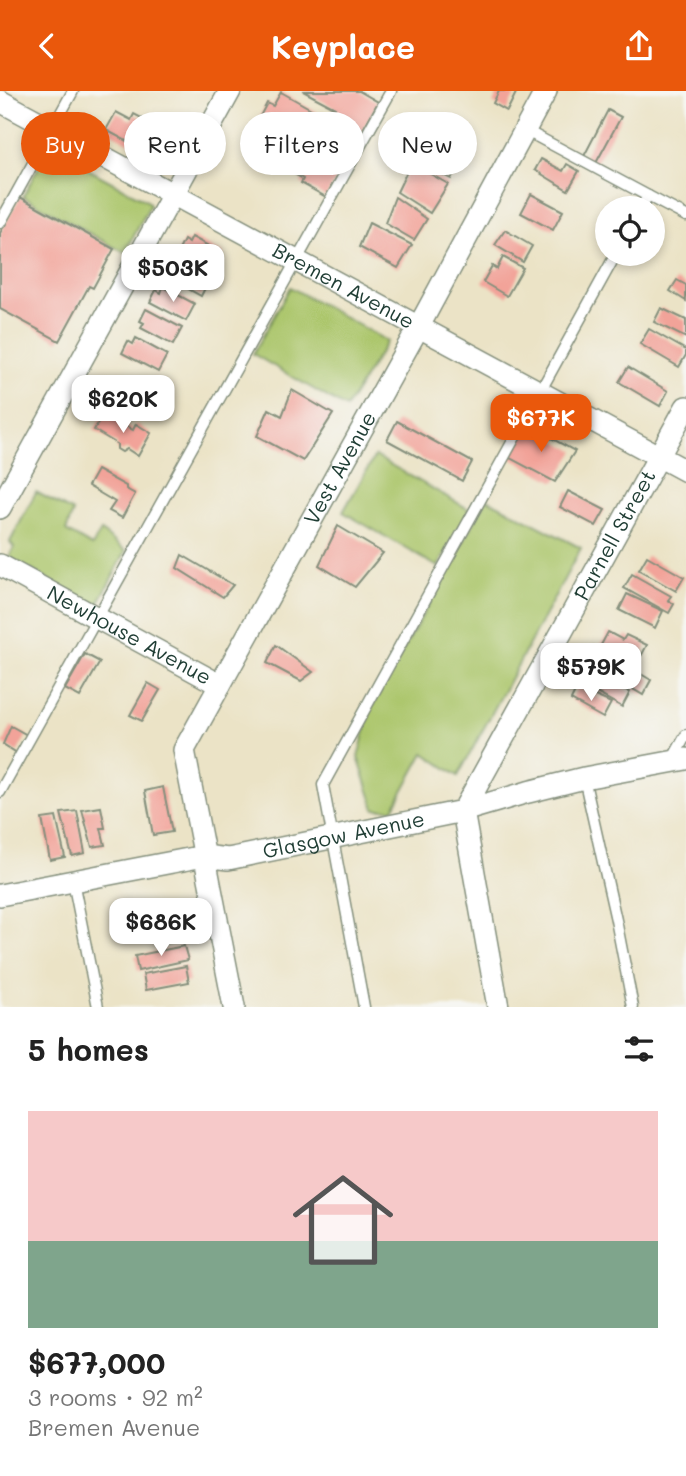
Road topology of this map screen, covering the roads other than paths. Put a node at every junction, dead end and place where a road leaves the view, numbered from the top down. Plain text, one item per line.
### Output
1 (73, 91) edge
2 (230, 91) edge
3 (391, 91) edge
4 (546, 91) edge
5 (0, 101) edge
6 (21, 112) edge
7 (61, 112) edge
8 (525, 130) junction
9 (110, 160) edge
10 (27, 175) edge
11 (173, 194) junction
12 (648, 196) edge
13 (665, 205) edge
14 (686, 216) edge
15 (0, 223) edge
16 (296, 261) junction
17 (609, 266) edge
18 (418, 328) junction
19 (539, 393) junction
20 (686, 407) edge
21 (657, 456) junction
22 (686, 471) edge
23 (0, 508) edge
24 (0, 565) edge
25 (97, 618) junction
26 (219, 685) junction
27 (686, 735) edge
28 (679, 760) edge
29 (584, 778) junction
30 (0, 792) edge
31 (463, 811) junction
32 (331, 838) junction
33 (204, 856) junction
34 (73, 881) junction
35 (0, 895) edge
36 (98, 1007) edge
37 (234, 1007) edge
38 (363, 1007) edge
39 (498, 1007) edge
40 (633, 1007) edge

1 - 7 lane
2 - 11 street
3 - 16 lane
4 - 8 street, Vest Avenue
5 - 6 street, Bremen Avenue
8 - 12 lane
8 - 18 street, Vest Avenue
9 - 11 street, Bremen Avenue
10 - 15 lane
11 - 16 street, Bremen Avenue
11 - 23 street
13 - 14 lane
16 - 18 street, Bremen Avenue
16 - 25 lane
17 - 19 lane
18 - 19 street, Bremen Avenue
18 - 26 street, Vest Avenue
19 - 21 street, Bremen Avenue
19 - 32 lane
20 - 21 street, Parnell Street
21 - 22 street, Bremen Avenue
21 - 31 street, Parnell Street
24 - 25 street, Newhouse Avenue
25 - 26 street, Newhouse Avenue
25 - 30 lane
26 - 33 street, Vest Avenue
27 - 28 lane
28 - 29 street, Glasgow Avenue
29 - 31 street, Glasgow Avenue
29 - 40 lane
31 - 32 street, Glasgow Avenue
31 - 39 street
32 - 33 street, Glasgow Avenue
32 - 38 lane
33 - 34 street, Glasgow Avenue
33 - 37 street, Vest Avenue
34 - 35 street, Glasgow Avenue
34 - 36 lane

